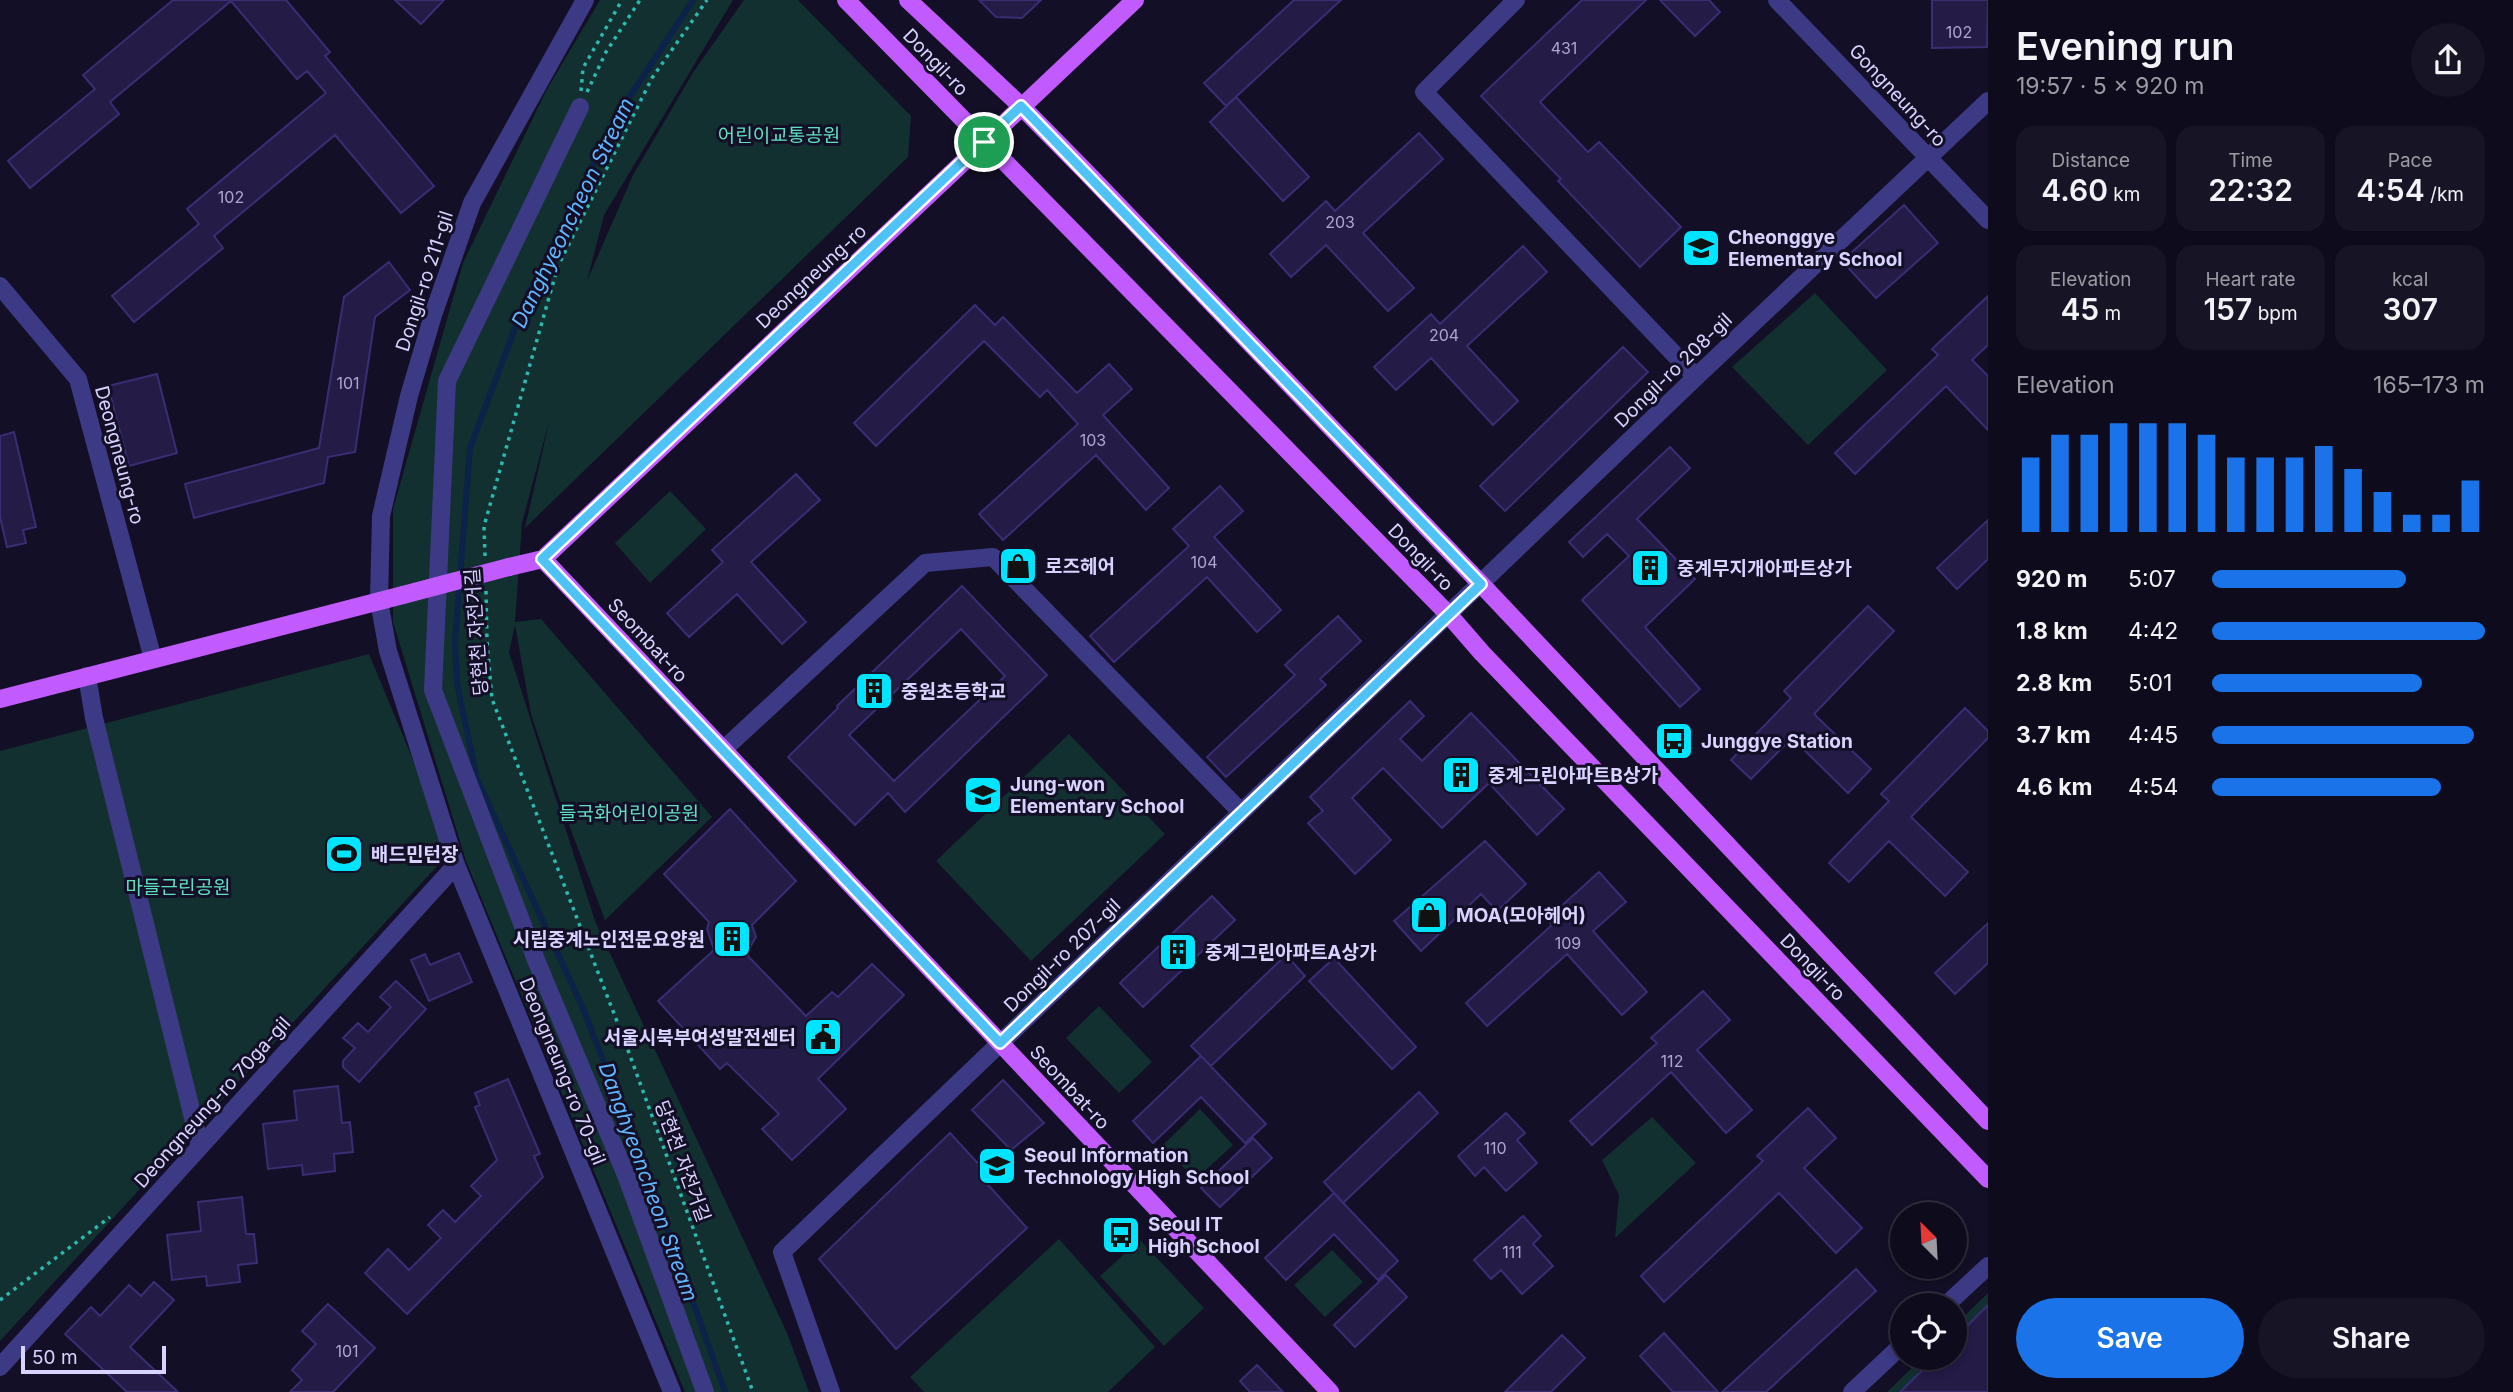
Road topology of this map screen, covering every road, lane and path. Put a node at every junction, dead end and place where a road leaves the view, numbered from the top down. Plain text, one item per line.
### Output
1 (585, 0) edge
2 (622, 0) edge
3 (640, 0) edge
4 (707, 0) edge
5 (846, 0) edge
6 (908, 0) edge
7 (1135, 0) edge
8 (1516, 0) edge
9 (1777, 0) edge
10 (1988, 101) edge
11 (1021, 106) junction
12 (580, 107) junction
13 (984, 142) junction
14 (1929, 158) junction
15 (1988, 220) edge
16 (0, 286) edge
17 (1696, 377) junction
18 (542, 559) junction
19 (485, 564) dead end
20 (1481, 584) junction
21 (485, 590) dead end
22 (379, 601) junction
23 (1449, 615) junction
24 (153, 659) junction
25 (87, 676) junction
26 (0, 699) edge
27 (723, 750) junction
28 (1241, 812) junction
29 (456, 865) junction
30 (1000, 1043) junction
31 (1988, 1121) edge
32 (200, 1146) junction
33 (1988, 1180) edge
34 (119, 1209) dead end
35 (1988, 1266) edge
36 (1959, 1293) edge
37 (0, 1300) edge
38 (1890, 1356) edge
39 (0, 1367) edge
40 (672, 1392) edge
41 (705, 1392) edge
42 (753, 1392) edge
43 (831, 1392) edge
44 (1329, 1392) edge
45 (1852, 1392) edge

1 - 22 street, Dongil-ro 211-gil
2 - 12 path
3 - 12 path
4 - 19 path, 당현천 자전거길
5 - 13 main road, Dongil-ro
6 - 11 main road, Dongil-ro
7 - 11 main road, Deongneung-ro
8 - 17 street
9 - 14 street, Gongneung-ro
10 - 14 street, Dongil-ro 208-gil
11 - 13 main road, Deongneung-ro
11 - 20 main road, Dongil-ro
12 - 41 street
13 - 18 main road, Deongneung-ro
13 - 23 main road, Dongil-ro
14 - 15 street, Gongneung-ro
14 - 17 street, Dongil-ro 208-gil
16 - 24 street, Deongneung-ro
17 - 20 street, Dongil-ro 208-gil
18 - 22 main road, Deongneung-ro, bridge
18 - 27 main road, Seombat-ro
20 - 23 street, Dongil-ro 208-gil
20 - 31 main road, Dongil-ro
21 - 42 path, 당현천 자전거길
22 - 24 main road
22 - 29 street, Deongneung-ro 70-gil
23 - 28 street, Dongil-ro 207-gil
23 - 33 main road, Dongil-ro
24 - 25 main road
25 - 26 main road
25 - 32 street
27 - 28 street
27 - 30 main road, Seombat-ro
28 - 30 street, Dongil-ro 207-gil
29 - 32 street, Deongneung-ro 70ga-gil
29 - 40 street, Deongneung-ro 70-gil
30 - 43 street, Dongil-ro 207-gil
30 - 44 main road, Seombat-ro
32 - 39 street, Deongneung-ro 70ga-gil
34 - 37 path
35 - 36 street
38 - 45 street

